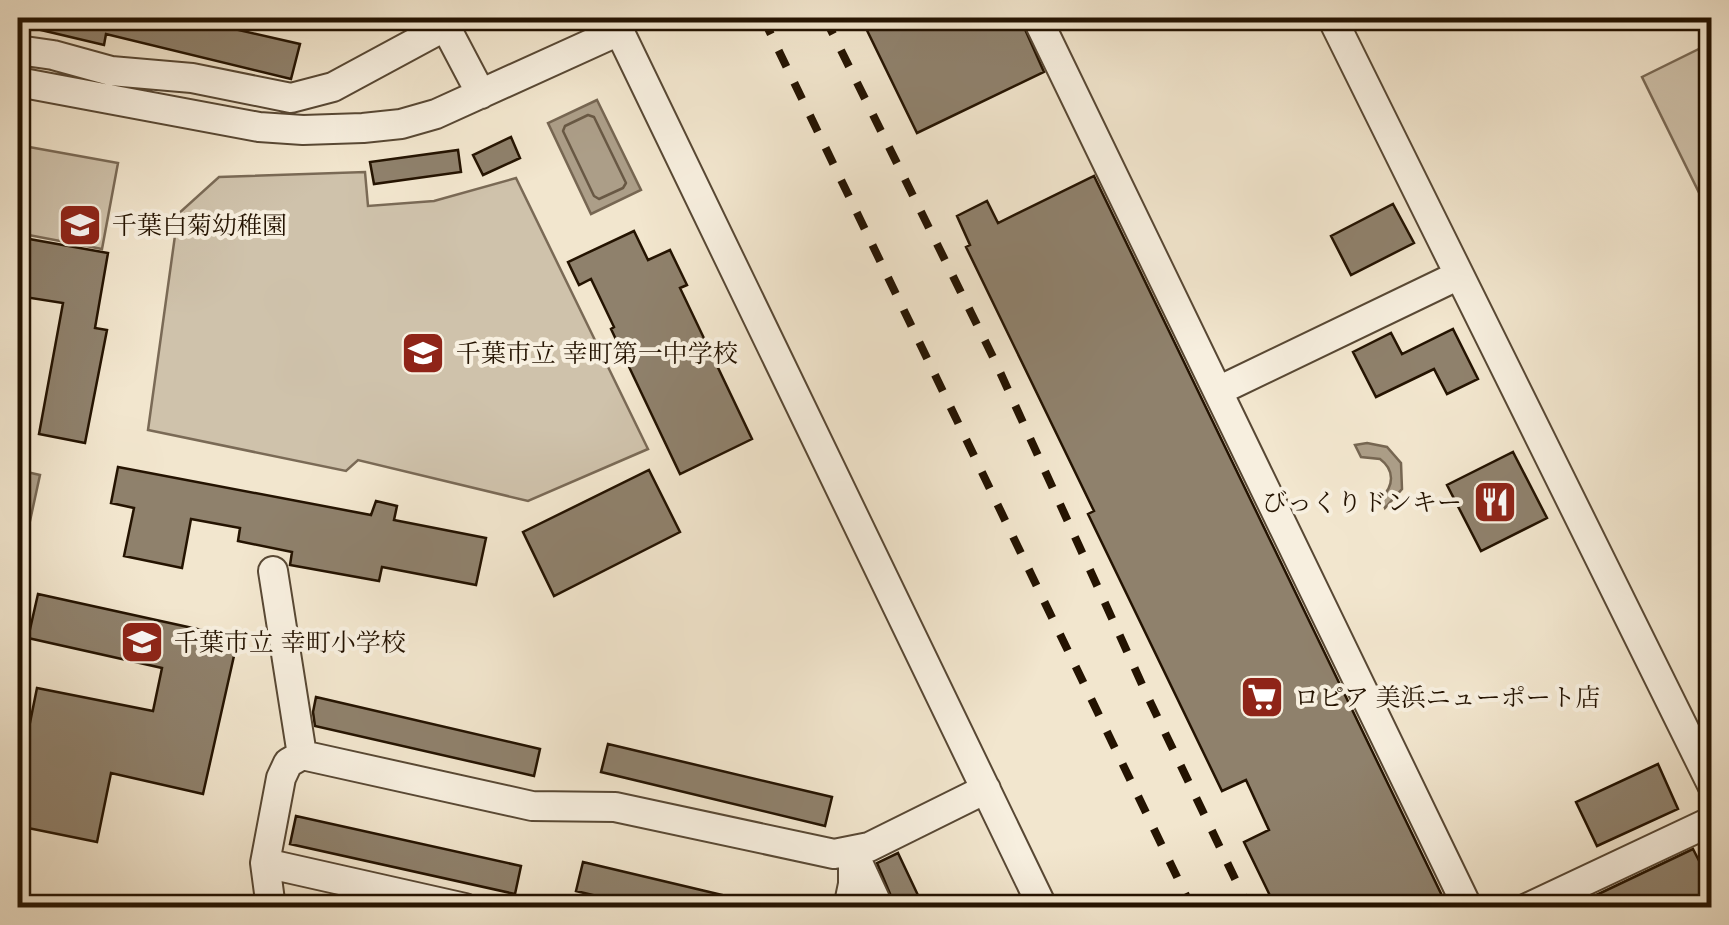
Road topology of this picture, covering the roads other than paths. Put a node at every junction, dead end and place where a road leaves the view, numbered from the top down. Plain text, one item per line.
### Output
1 (1332, 18) edge
2 (1044, 20) edge
3 (444, 22) edge
4 (616, 24) edge
5 (18, 50) edge
6 (18, 82) edge
7 (480, 94) junction
8 (1457, 276) junction
9 (1218, 391) junction
10 (273, 571) dead end
11 (302, 755) junction
12 (1712, 785) edge
13 (986, 789) junction
14 (1712, 822) edge
15 (853, 852) junction
16 (265, 863) junction
17 (271, 908) edge
18 (465, 908) edge
19 (848, 908) edge
20 (880, 908) edge
21 (1043, 908) edge
22 (1468, 908) edge
23 (1526, 908) edge

1 - 8 street
2 - 9 street
3 - 5 street
3 - 7 street
4 - 7 street
4 - 13 street
6 - 7 street
8 - 9 street
8 - 12 street
9 - 22 street
10 - 11 street
11 - 15 street
11 - 16 street
13 - 15 street
13 - 21 street
14 - 23 street
15 - 19 street
15 - 20 street
16 - 17 street
16 - 18 street

